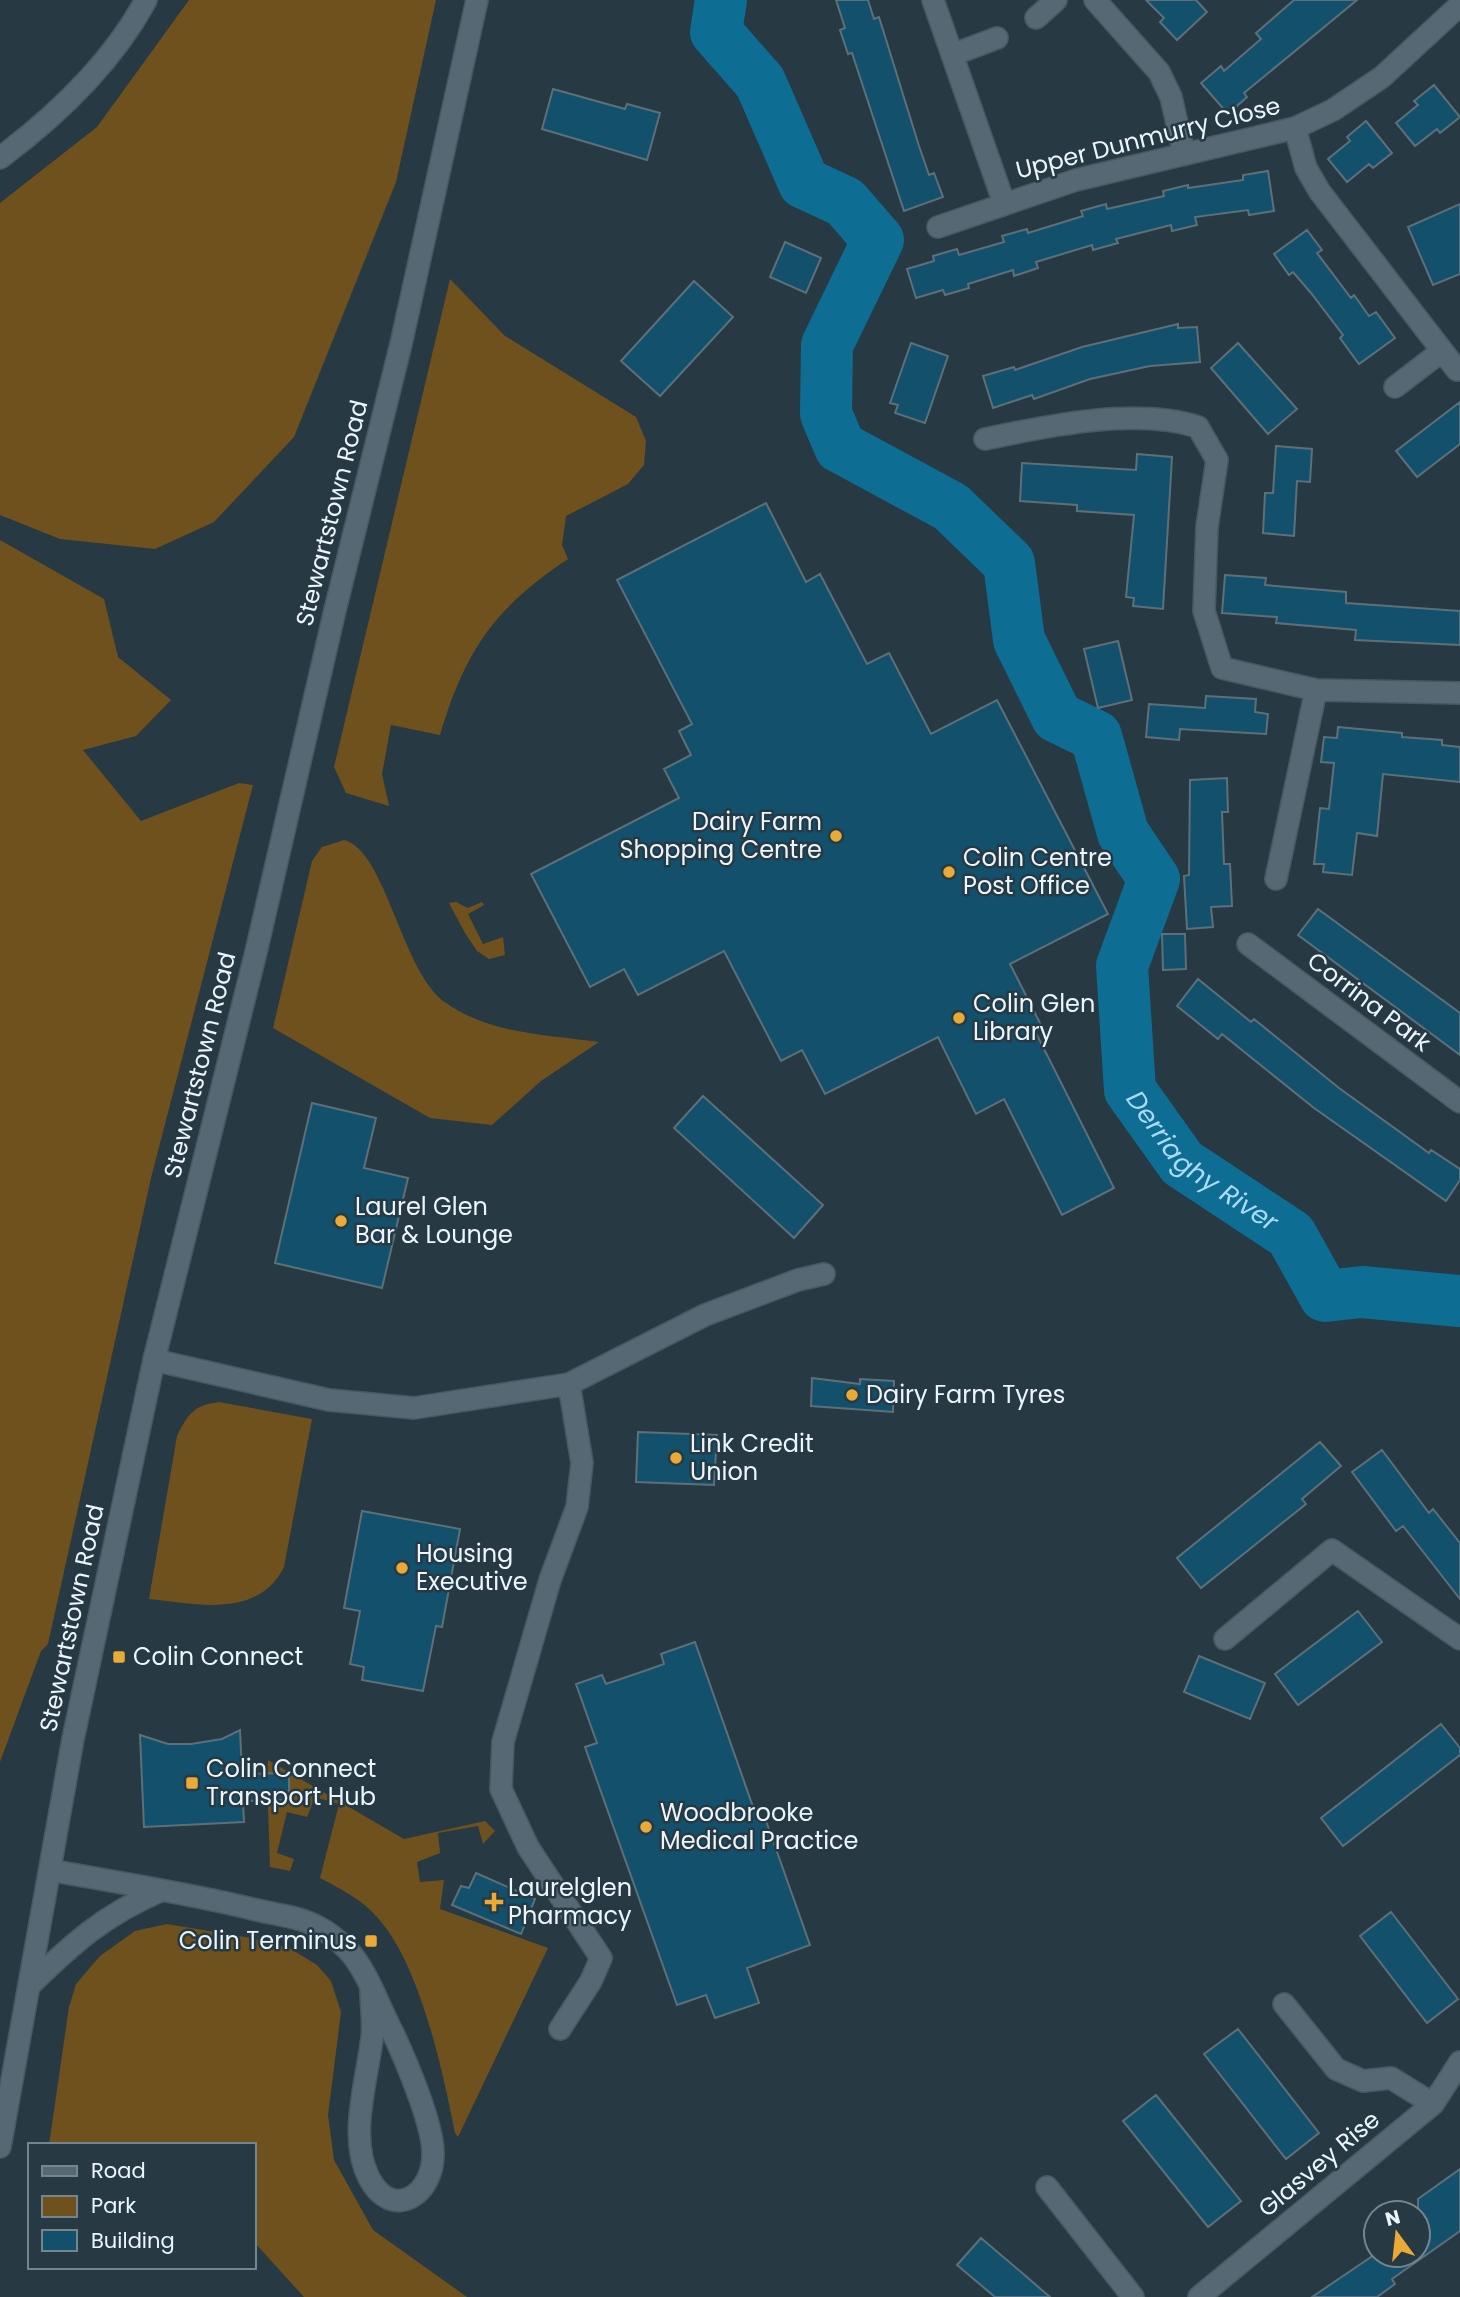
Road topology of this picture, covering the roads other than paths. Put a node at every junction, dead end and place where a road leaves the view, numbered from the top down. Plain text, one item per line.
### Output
1 (146, 0) edge
2 (477, 0) edge
3 (933, 0) edge
4 (1056, 0) edge
5 (1095, 0) edge
6 (1460, 5) edge
7 (1036, 18) dead end
8 (997, 38) dead end
9 (952, 55) junction
10 (1295, 128) junction
11 (1184, 155) junction
12 (0, 158) edge
13 (1004, 203) junction
14 (939, 227) dead end
15 (1442, 351) junction
16 (1457, 370) dead end
17 (1395, 387) dead end
18 (985, 439) dead end
19 (1316, 690) junction
20 (1460, 694) edge
21 (1276, 879) dead end
22 (1248, 944) dead end
23 (1460, 1101) edge
24 (824, 1274) dead end
25 (154, 1360) junction
26 (569, 1384) junction
27 (1225, 1639) dead end
28 (1460, 1639) edge
29 (50, 1870) junction
30 (160, 1891) junction
31 (29, 1986) junction
32 (371, 1990) junction
33 (1284, 2004) dead end
34 (560, 2029) dead end
35 (1460, 2062) edge
36 (1433, 2104) junction
37 (0, 2147) edge
38 (1047, 2187) dead end
39 (1133, 2297) edge
40 (1199, 2297) edge

1 - 12 street
2 - 25 street, Stewartstown Road
3 - 9 street
4 - 7 street
5 - 11 street
6 - 10 street, Upper Dunmurry Close
8 - 9 street
9 - 13 street
10 - 11 street, Upper Dunmurry Close
10 - 15 street
11 - 13 street, Upper Dunmurry Close
13 - 14 street, Upper Dunmurry Close
15 - 16 street
15 - 17 street
18 - 19 street
19 - 20 street
19 - 21 street
22 - 23 street, Corrina Park
24 - 26 street
25 - 26 street
25 - 29 street, Stewartstown Road
26 - 34 street
27 - 28 street
29 - 30 street
29 - 31 street, Stewartstown Road
30 - 31 street
30 - 32 street
31 - 37 street, Stewartstown Road
32 - 32 street
33 - 36 street
35 - 36 street, Glasvey Rise
36 - 40 street, Glasvey Rise
38 - 39 street

